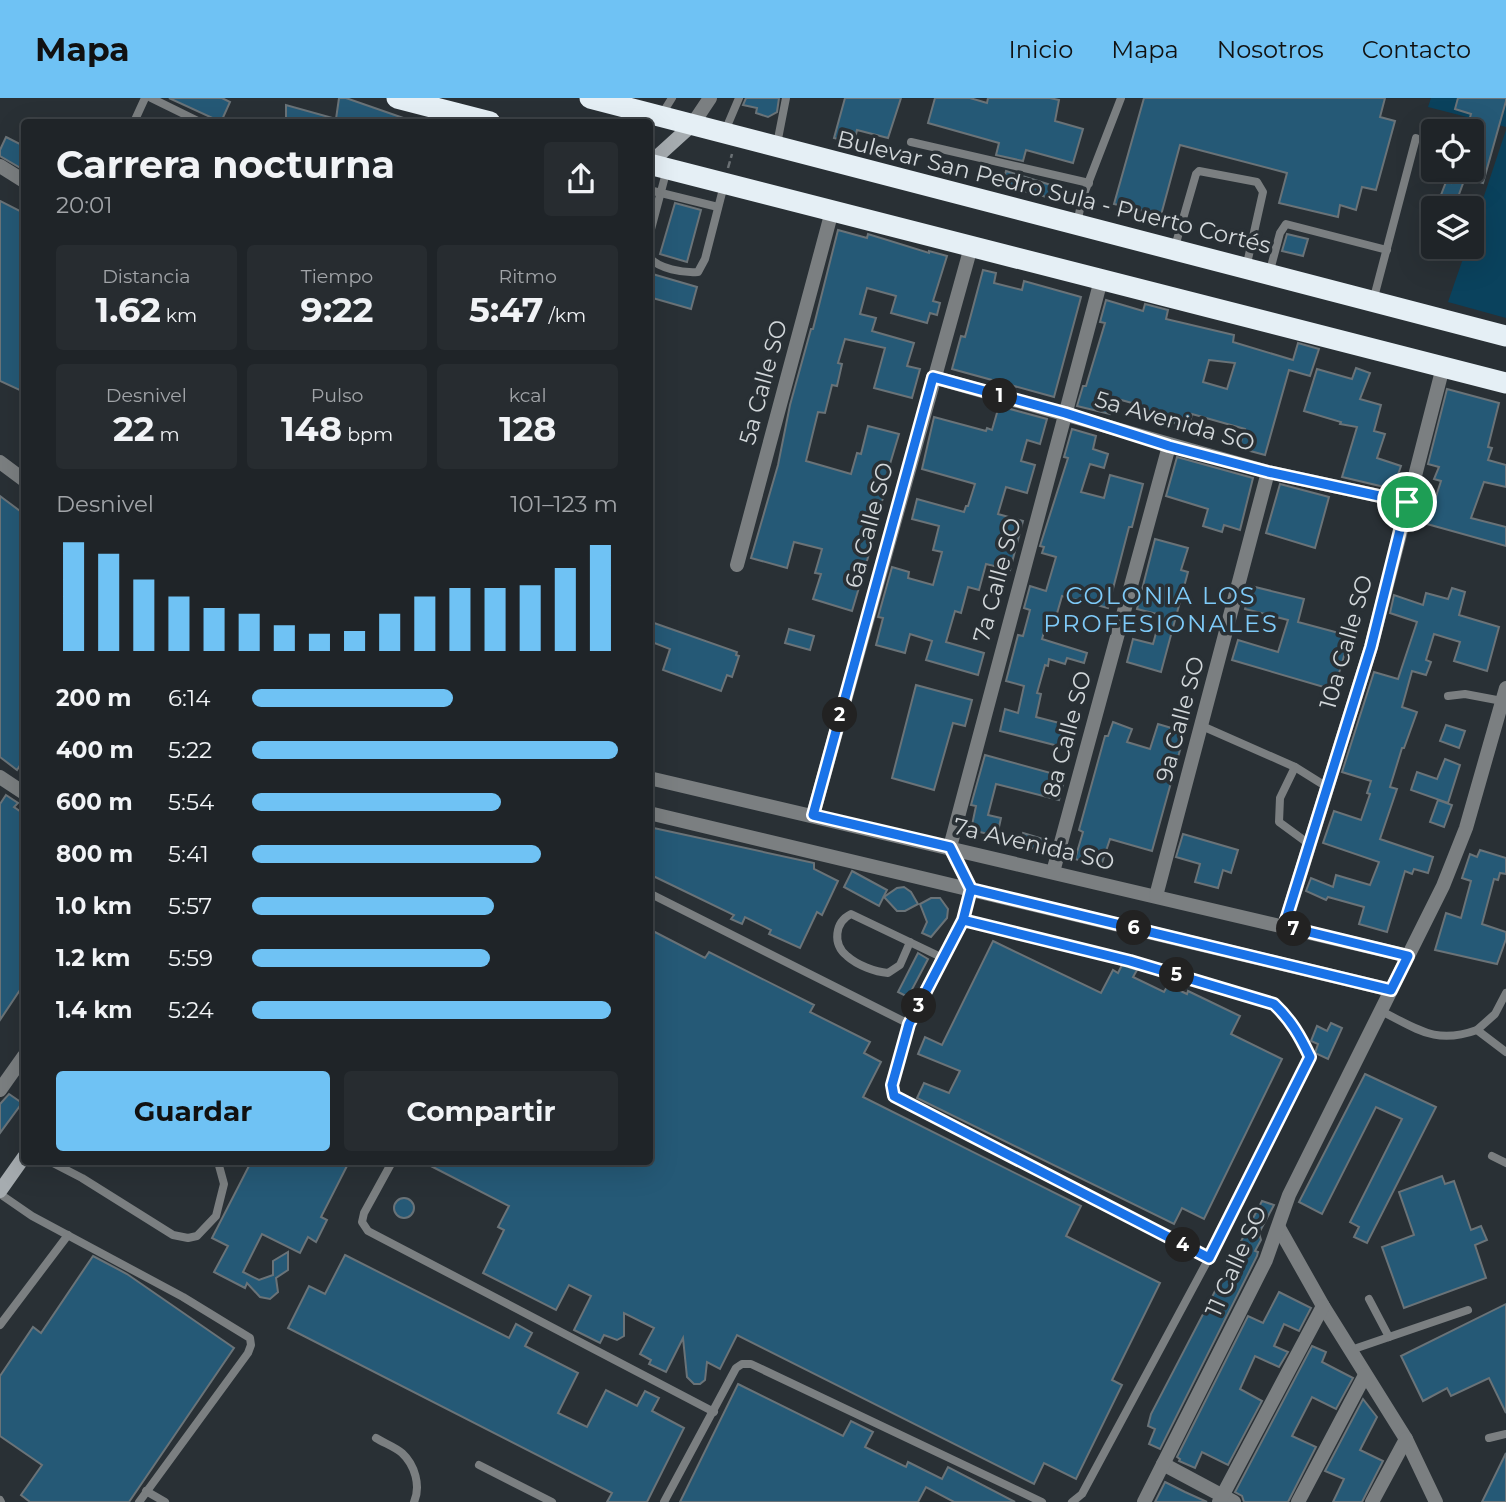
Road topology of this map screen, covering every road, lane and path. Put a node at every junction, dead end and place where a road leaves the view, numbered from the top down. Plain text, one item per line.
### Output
1 (145, 98) edge
2 (151, 98) edge
3 (397, 98) edge
4 (672, 98) edge
5 (710, 98) edge
6 (739, 98) edge
7 (786, 98) edge
8 (1121, 98) edge
9 (602, 100) edge
10 (660, 117) junction
11 (135, 119) edge
12 (194, 119) edge
13 (478, 119) edge
14 (692, 125) junction
15 (731, 135) junction
16 (1416, 138) dead end
17 (911, 142) dead end
18 (776, 147) junction
19 (655, 165) edge
20 (0, 166) edge
21 (21, 179) edge
22 (1089, 183) junction
23 (724, 184) junction
24 (653, 192) edge
25 (660, 193) junction
26 (718, 207) junction
27 (832, 211) junction
28 (653, 221) edge
29 (1077, 223) junction
30 (971, 247) junction
31 (1174, 250) junction
32 (1387, 250) junction
33 (653, 261) edge
34 (1246, 268) junction
35 (1269, 274) junction
36 (1101, 280) junction
37 (1373, 301) junction
38 (1506, 335) edge
39 (1443, 367) junction
40 (933, 377) junction
41 (1506, 383) edge
42 (1065, 413) junction
43 (1169, 446) junction
44 (0, 462) edge
45 (1268, 472) junction
46 (21, 478) edge
47 (1407, 502) junction
48 (737, 565) dead end
49 (1504, 695) edge
50 (1448, 696) dead end
51 (1202, 726) junction
52 (1294, 767) junction
53 (0, 777) edge
54 (653, 779) edge
55 (1327, 787) junction
56 (21, 791) edge
57 (653, 814) edge
58 (813, 815) junction
59 (1309, 844) junction
60 (950, 847) junction
61 (1054, 872) junction
62 (971, 889) junction
63 (653, 895) edge
64 (1156, 896) junction
65 (963, 920) junction
66 (1284, 926) junction
67 (910, 942) junction
68 (1408, 956) junction
69 (943, 958) junction
70 (1391, 990) junction
71 (1506, 993) edge
72 (1381, 1011) junction
73 (909, 1024) junction
74 (1477, 1031) junction
75 (1506, 1052) edge
76 (21, 1060) edge
77 (0, 1090) edge
78 (1492, 1156) dead end
79 (21, 1161) edge
80 (1506, 1163) edge
81 (57, 1165) edge
82 (219, 1165) edge
83 (390, 1165) edge
84 (0, 1192) edge
85 (1279, 1228) junction
86 (68, 1235) junction
87 (1209, 1258) junction
88 (1369, 1299) dead end
89 (1323, 1306) junction
90 (1468, 1310) dead end
91 (3, 1313) edge
92 (0, 1325) edge
93 (1389, 1337) junction
94 (1351, 1350) junction
95 (1365, 1375) junction
96 (714, 1412) junction
97 (1506, 1434) edge
98 (376, 1438) dead end
99 (1489, 1438) dead end
100 (1406, 1439) junction
101 (1163, 1464) junction
102 (479, 1465) dead end
103 (146, 1491) junction
104 (1225, 1500) edge
105 (139, 1502) edge
106 (165, 1502) edge
107 (414, 1502) edge
108 (552, 1502) edge
109 (664, 1502) edge
110 (1042, 1502) edge
111 (1072, 1502) edge
112 (1144, 1502) edge
113 (1298, 1502) edge
114 (1372, 1502) edge
115 (1436, 1502) edge

1 - 11 lane
2 - 12 lane
3 - 13 highway
4 - 10 lane
5 - 14 street
6 - 15 lane
7 - 18 lane
8 - 22 lane
9 - 10 highway, Bulevar San Pedro Sula - Puerto Cortés
10 - 14 highway, Bulevar San Pedro Sula - Puerto Cortés
14 - 15 highway, Bulevar San Pedro Sula - Puerto Cortés
14 - 19 street
15 - 18 highway, Bulevar San Pedro Sula - Puerto Cortés
15 - 23 path
16 - 32 lane
17 - 22 lane
18 - 29 highway, Bulevar San Pedro Sula - Puerto Cortés
19 - 23 highway
19 - 25 lane
20 - 21 street
22 - 29 lane
23 - 26 lane
23 - 27 highway
24 - 25 lane
25 - 26 lane
25 - 28 lane
26 - 33 lane
27 - 30 highway
27 - 48 street, 5a Calle SO
29 - 31 highway, Bulevar San Pedro Sula - Puerto Cortés
30 - 36 highway
30 - 40 street, 6a Calle SO
31 - 34 highway, Bulevar San Pedro Sula - Puerto Cortés
31 - 34 lane
32 - 35 lane
32 - 37 lane
34 - 35 highway, Bulevar San Pedro Sula - Puerto Cortés
35 - 37 highway, Bulevar San Pedro Sula - Puerto Cortés
36 - 39 highway
36 - 42 street, 7a Calle SO
37 - 38 highway, Bulevar San Pedro Sula - Puerto Cortés
39 - 41 highway
39 - 47 street, 10a Calle SO
40 - 42 street, 5a Avenida SO
40 - 58 street, 6a Calle SO
42 - 43 street, 5a Avenida SO
42 - 60 street, 7a Calle SO
43 - 45 street, 5a Avenida SO
43 - 61 street, 8a Calle SO
44 - 46 street
45 - 47 street, 5a Avenida SO
45 - 51 street, 9a Calle SO
47 - 55 street, 10a Calle SO
49 - 50 lane
49 - 68 street, 11 Calle SO
51 - 52 lane
51 - 64 street, 9a Calle SO
52 - 55 lane
52 - 59 lane
53 - 56 street
54 - 58 street, 7a Avenida SO
55 - 59 street, 10a Calle SO
57 - 62 street
58 - 60 street, 7a Avenida SO
59 - 66 street, 10a Calle SO
60 - 61 street, 7a Avenida SO
60 - 62 street
61 - 64 street, 7a Avenida SO
62 - 65 lane
62 - 70 street
63 - 73 lane
64 - 66 street, 7a Avenida SO
65 - 69 lane
65 - 87 lane
66 - 68 street, 7a Avenida SO
67 - 67 lane
67 - 69 lane
68 - 70 street, 11 Calle SO
69 - 73 lane
70 - 72 street, 11 Calle SO
71 - 74 lane
72 - 74 lane
72 - 85 street, 11 Calle SO
73 - 87 lane
74 - 75 lane
76 - 77 street
78 - 80 lane
79 - 84 street
81 - 82 lane
83 - 96 lane
84 - 86 lane
85 - 89 street
85 - 101 street, 11 Calle SO
86 - 91 lane
86 - 103 lane
87 - 111 lane
88 - 93 lane
89 - 94 street
89 - 104 street
90 - 93 lane
91 - 92 lane
93 - 94 lane
94 - 95 street
95 - 100 street
95 - 113 street
96 - 109 lane
96 - 110 lane
97 - 99 lane
98 - 107 lane
100 - 114 street
100 - 115 street
101 - 104 street
101 - 112 street, 11 Calle SO
102 - 108 lane
103 - 105 lane
103 - 106 lane

